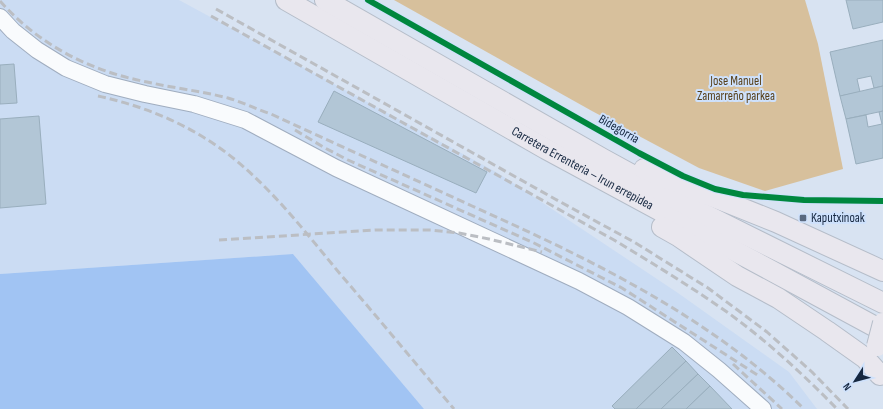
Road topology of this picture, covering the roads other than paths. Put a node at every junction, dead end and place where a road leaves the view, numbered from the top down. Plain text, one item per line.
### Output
1 (286, 0) edge
2 (325, 0) edge
3 (342, 0) edge
4 (0, 17) edge
5 (360, 20) junction
6 (603, 159) junction
7 (573, 164) junction
8 (883, 272) edge
9 (883, 303) edge
10 (883, 323) edge
11 (880, 338) edge
12 (882, 378) edge
13 (763, 409) edge

1 - 7 main road, Carretera Errenteria – Irun errepidea
2 - 5 main road, Carretera Errenteria – Irun errepidea
3 - 5 main road
4 - 13 lane
5 - 6 main road, Carretera Errenteria – Irun errepidea
6 - 8 main road
6 - 9 main road, Carretera Errenteria – Irun errepidea
7 - 11 main road, Carretera Errenteria – Irun errepidea
7 - 12 main road
10 - 11 main road, bridge
11 - 12 main road

